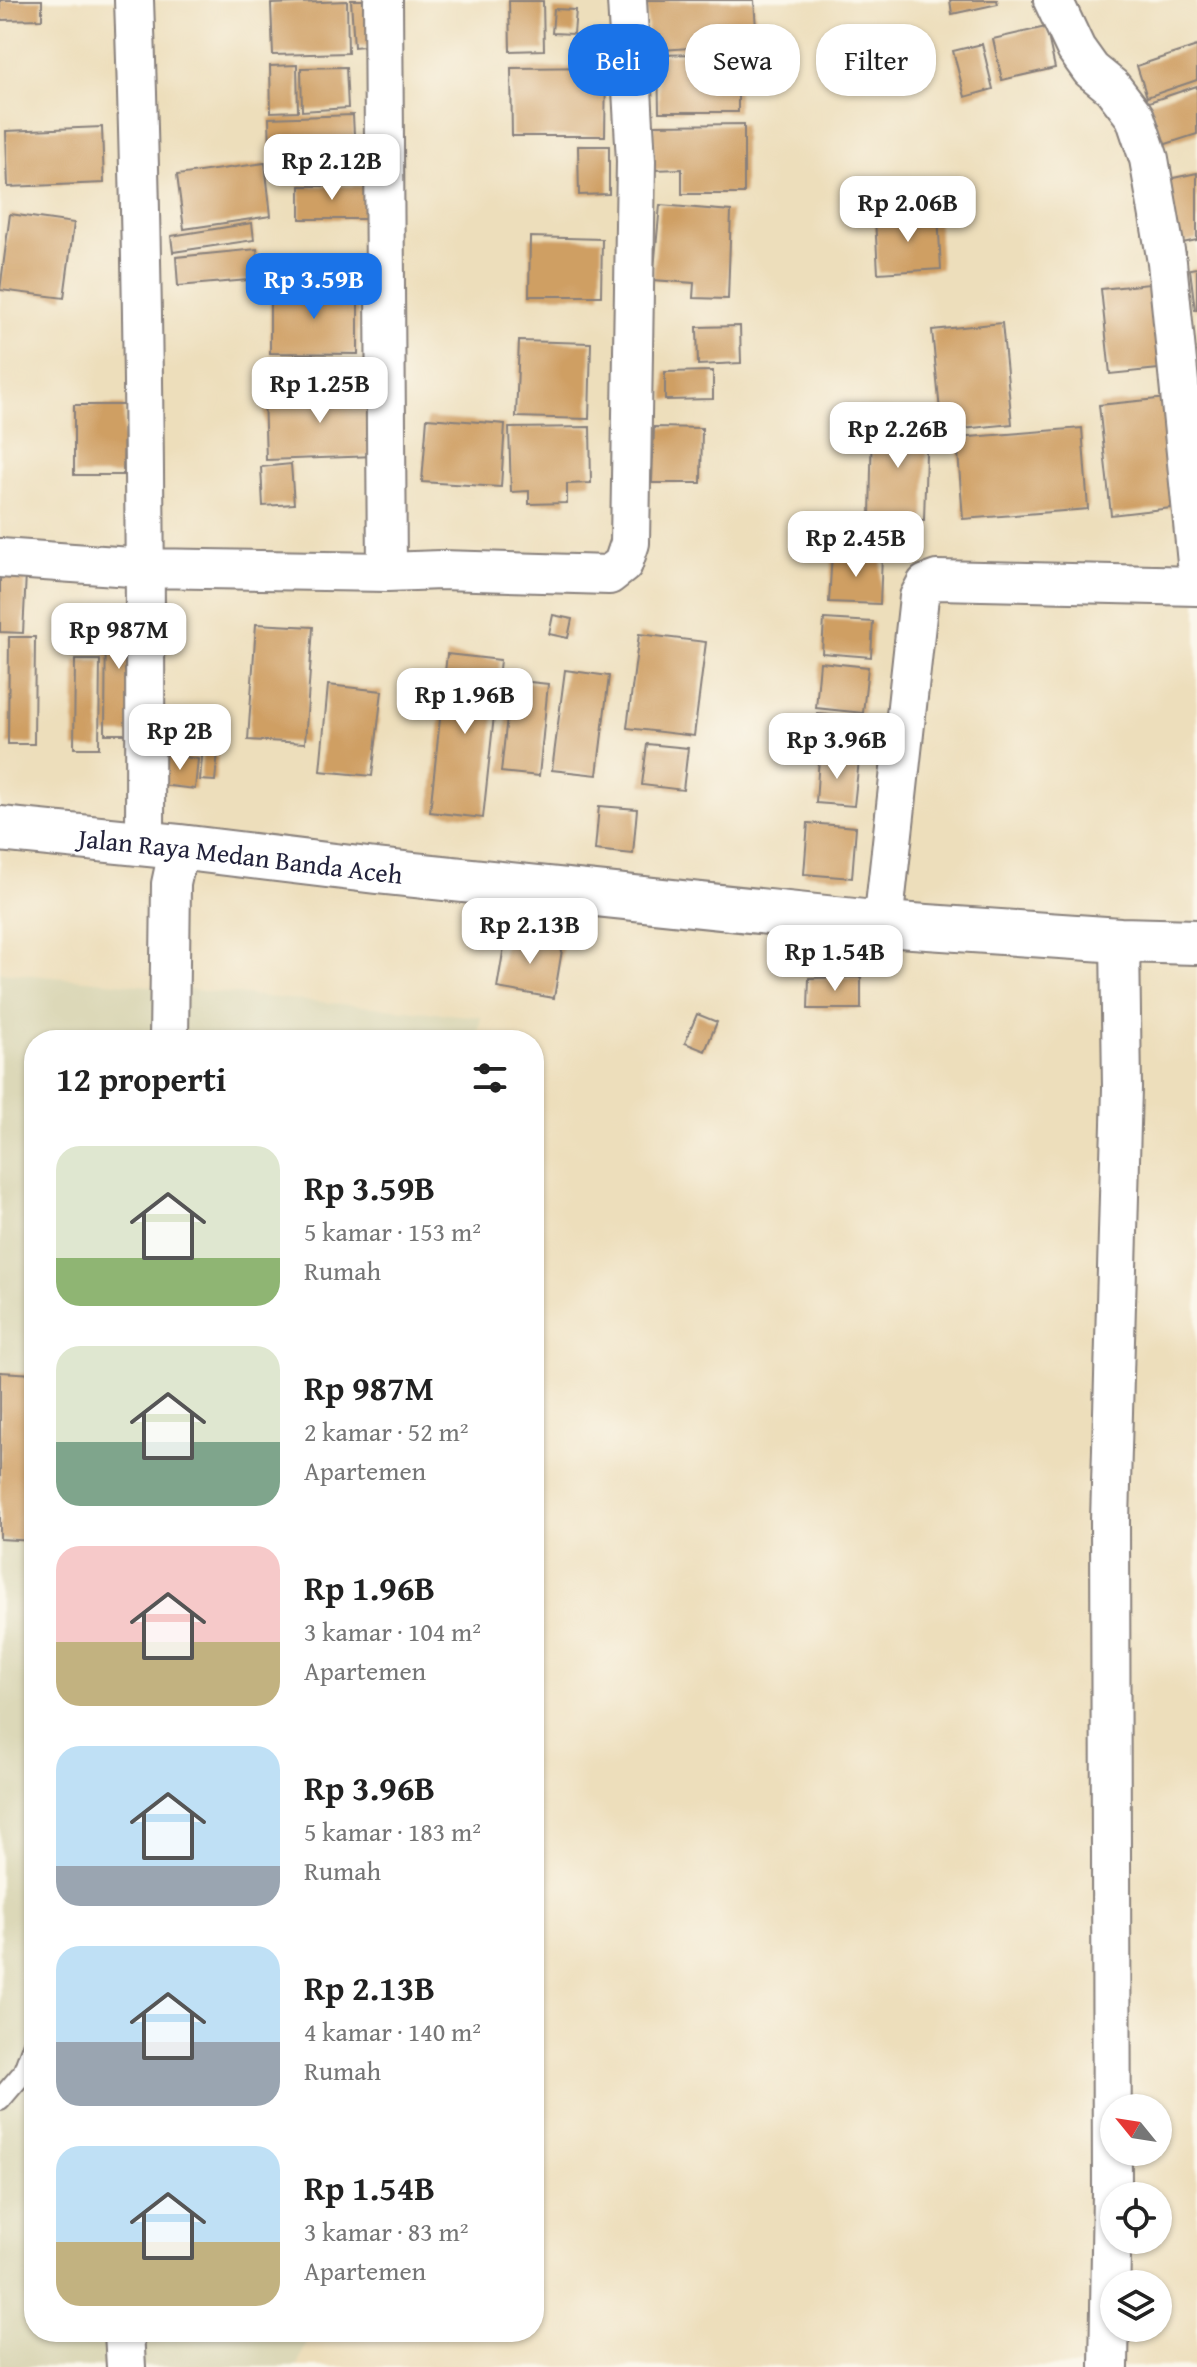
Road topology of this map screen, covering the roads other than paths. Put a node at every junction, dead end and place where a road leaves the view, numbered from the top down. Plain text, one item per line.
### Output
1 (134, 0) edge
2 (383, 0) edge
3 (627, 0) edge
4 (1053, 0) edge
5 (0, 558) edge
6 (1197, 563) edge
7 (146, 568) junction
8 (387, 572) junction
9 (1197, 586) edge
10 (0, 829) edge
11 (162, 845) junction
12 (883, 924) junction
13 (1120, 940) junction
14 (1197, 942) edge
15 (169, 1030) edge
16 (24, 2070) edge
17 (0, 2100) edge
18 (125, 2342) edge
19 (126, 2367) edge
20 (1109, 2367) edge

1 - 7 street
2 - 8 street
3 - 8 street
4 - 6 street
5 - 7 street
7 - 8 street
7 - 11 street
9 - 12 street
10 - 11 highway, Jalan Raya Medan Banda Aceh
11 - 12 highway, Jalan Raya Medan Banda Aceh
11 - 15 street
12 - 13 highway, Jalan Raya Medan Banda Aceh
13 - 14 highway, Jalan Raya Medan Banda Aceh
13 - 20 street
16 - 17 lane
18 - 19 street

